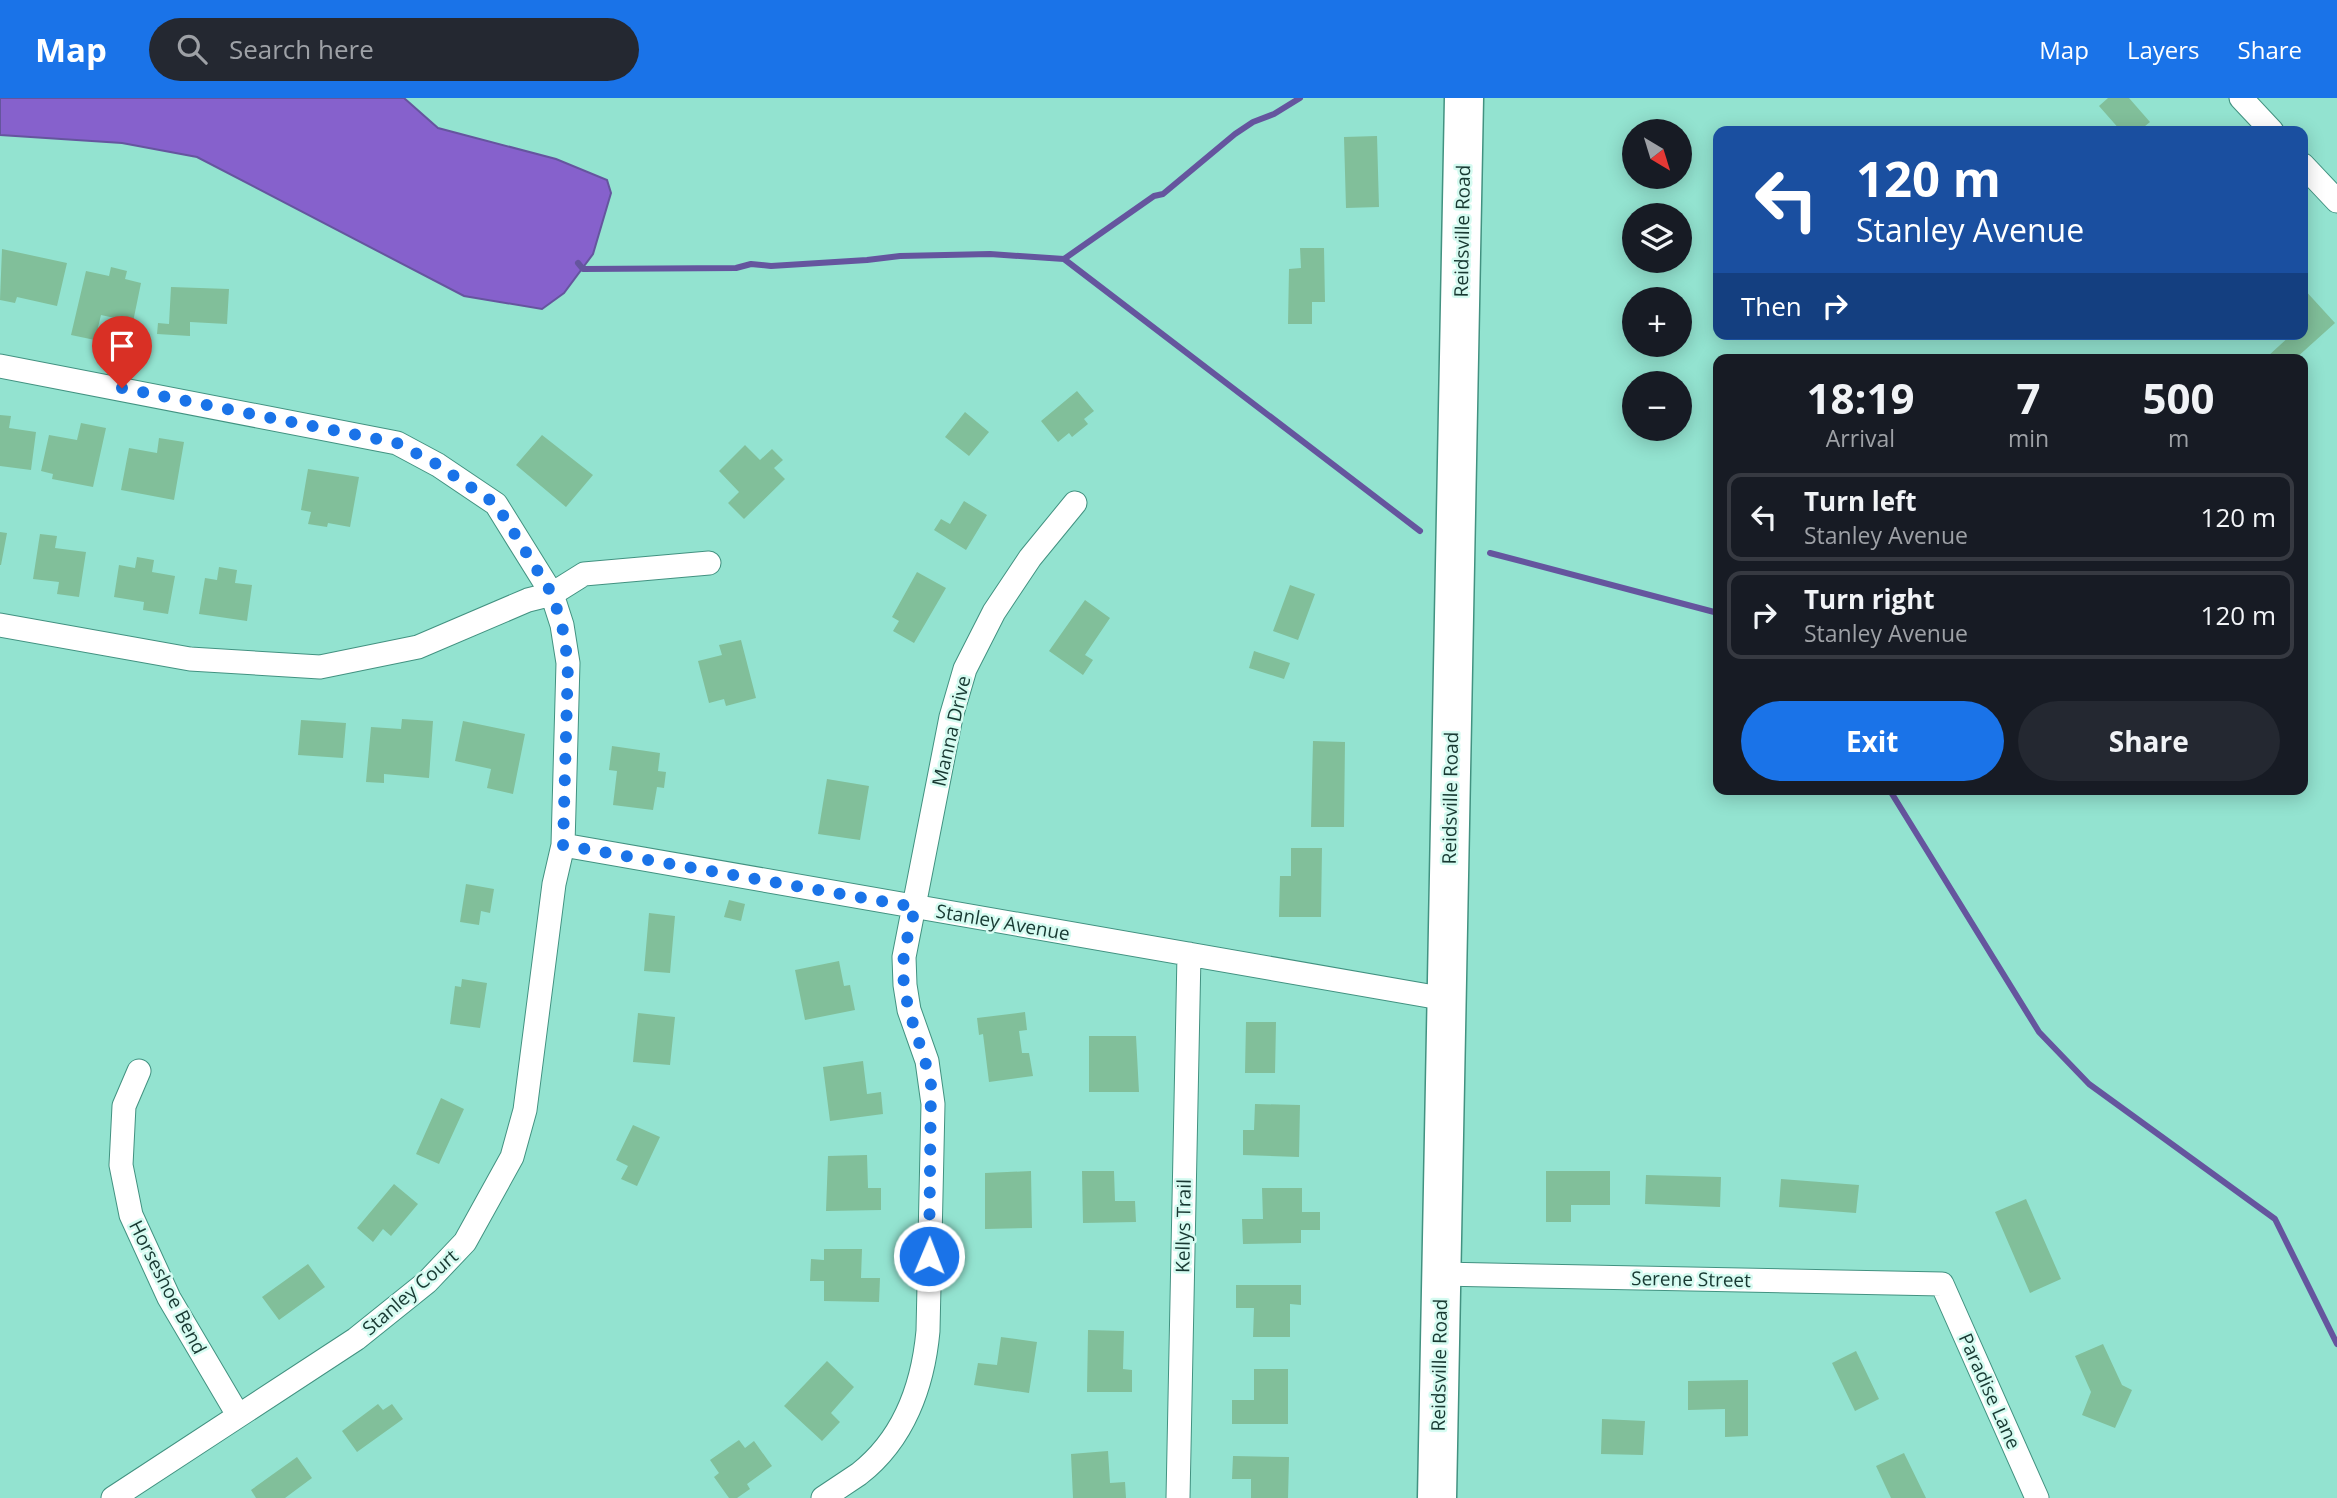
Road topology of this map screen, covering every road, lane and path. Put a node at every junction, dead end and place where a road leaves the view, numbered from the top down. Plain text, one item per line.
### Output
1 (1464, 98) edge
2 (2241, 98) edge
3 (2267, 126) edge
4 (2308, 170) edge
5 (2337, 201) edge
6 (0, 366) edge
7 (1075, 503) dead end
8 (709, 563) dead end
9 (552, 594) junction
10 (0, 625) edge
11 (563, 845) junction
12 (915, 907) junction
13 (1189, 954) junction
14 (1446, 999) junction
15 (139, 1071) dead end
16 (1440, 1274) junction
17 (1942, 1284) joint
18 (238, 1415) junction
19 (113, 1498) edge
20 (823, 1498) edge
21 (1178, 1498) edge
22 (1437, 1498) edge
23 (2037, 1498) edge

1 - 14 highway, Reidsville Road
2 - 3 street
4 - 5 street
6 - 9 street
7 - 12 street, Manna Drive
8 - 9 street
9 - 10 street
9 - 11 street
11 - 12 street, Stanley Avenue
11 - 18 street, Stanley Court
12 - 13 street, Stanley Avenue
12 - 20 street, Manna Drive
13 - 14 street, Stanley Avenue
13 - 21 street, Kellys Trail
14 - 16 highway, Reidsville Road
15 - 18 street, Horseshoe Bend
16 - 17 street, Serene Street
16 - 22 highway, Reidsville Road
17 - 23 street, Paradise Lane
18 - 19 street, Stanley Court

